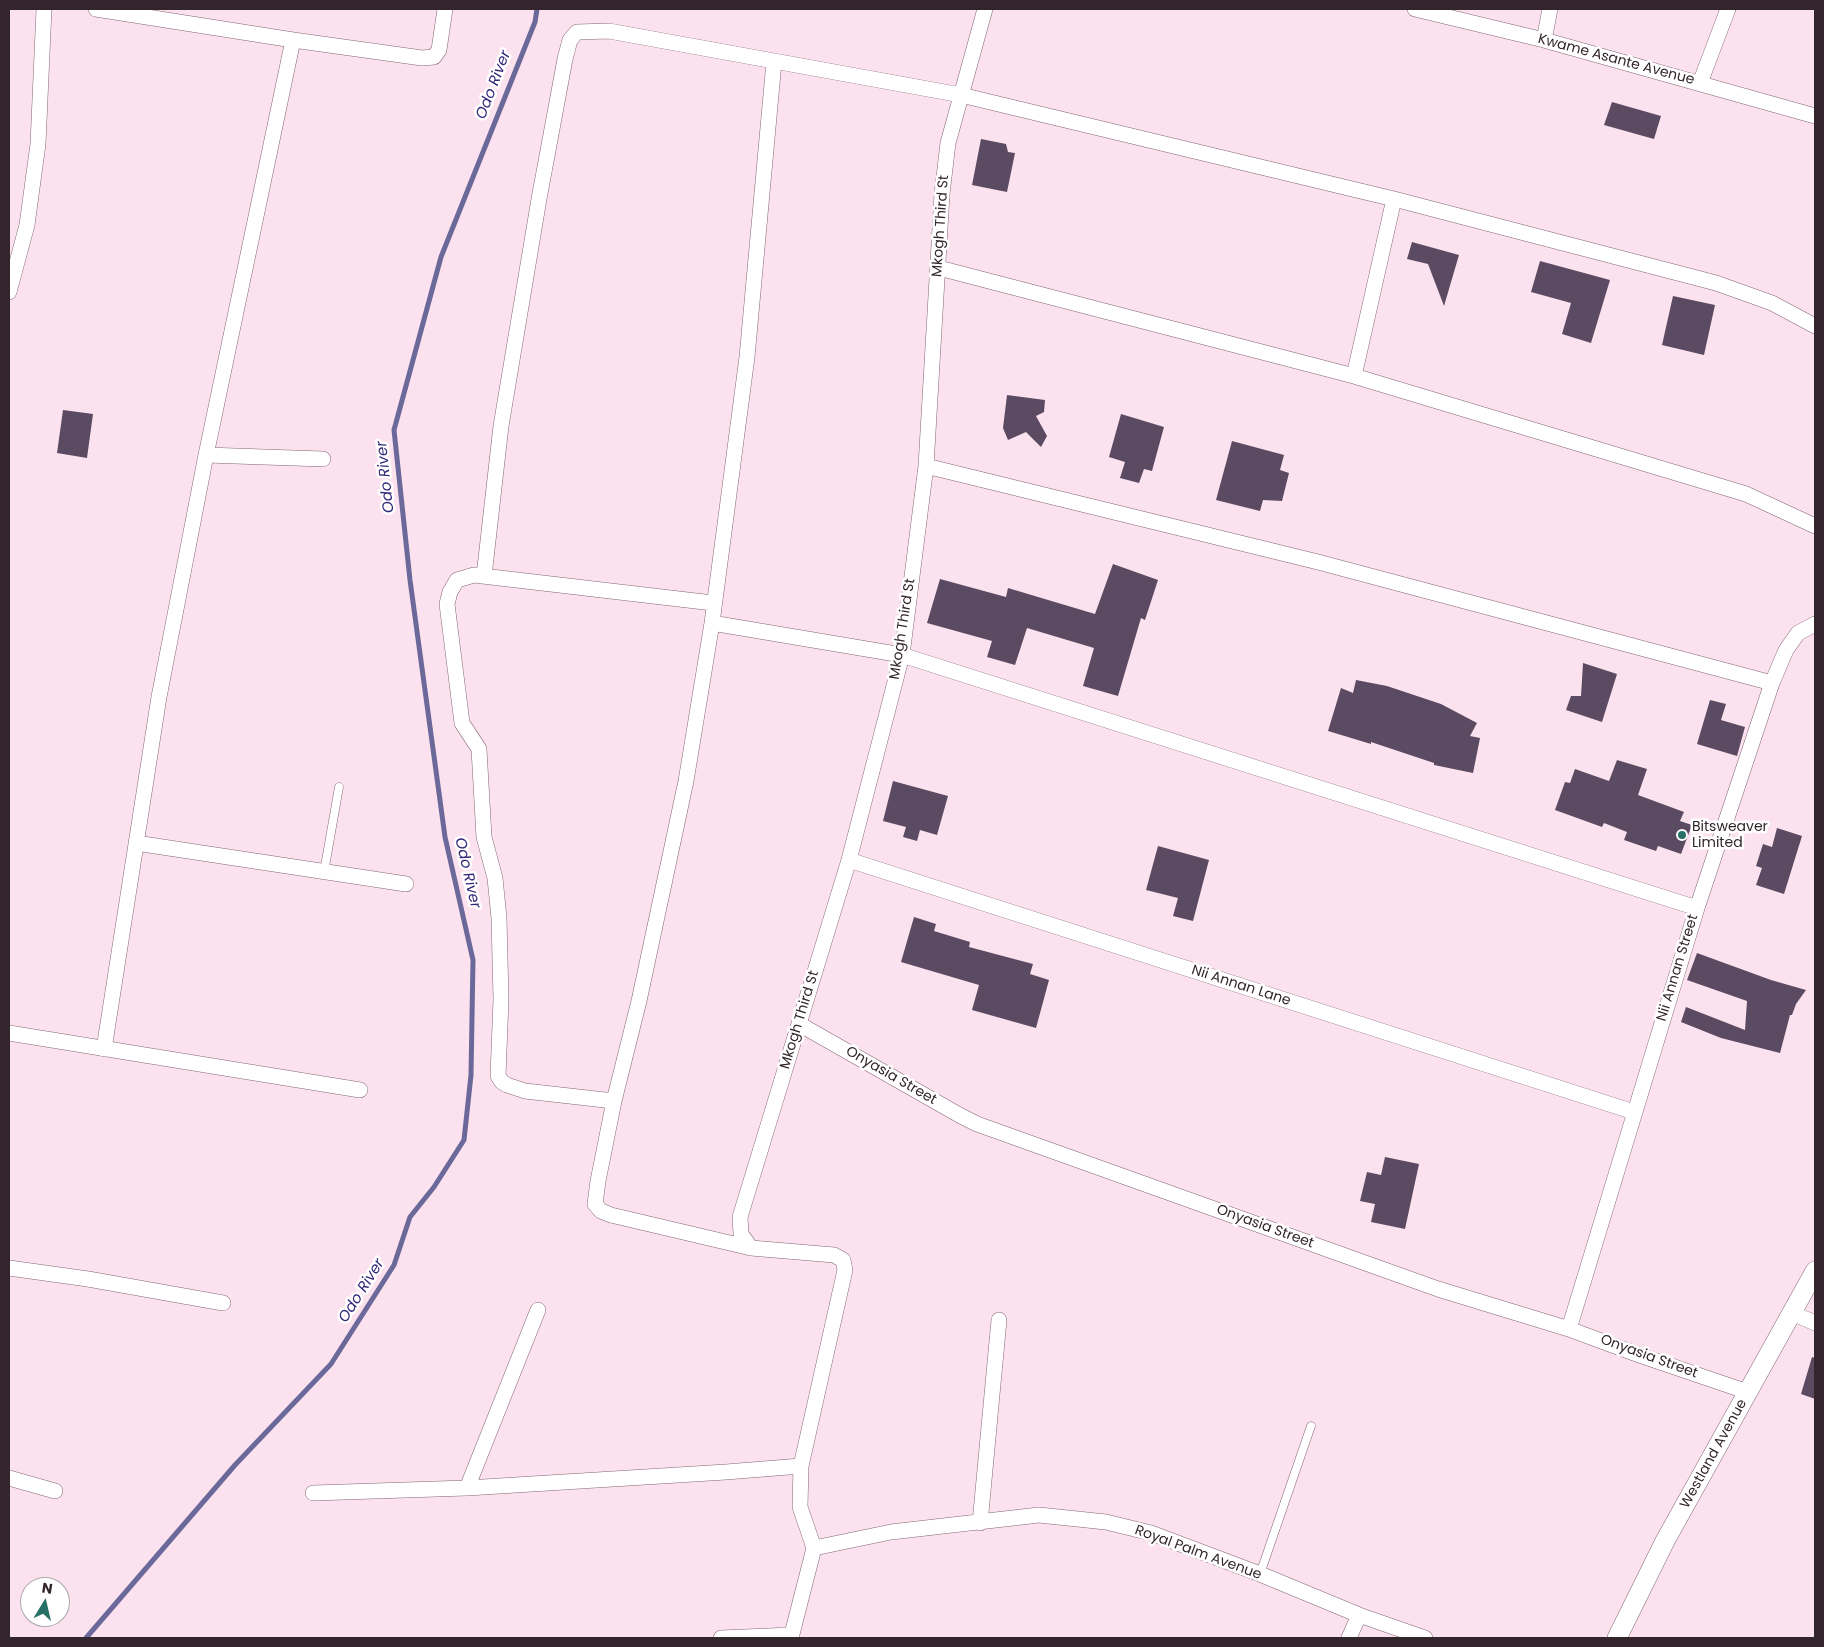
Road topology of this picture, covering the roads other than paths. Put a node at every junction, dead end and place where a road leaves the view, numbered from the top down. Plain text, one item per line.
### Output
1 (44, 9) edge
2 (96, 9) edge
3 (445, 9) edge
4 (985, 9) edge
5 (1415, 9) edge
6 (1550, 9) edge
7 (1728, 9) edge
8 (293, 40) junction
9 (1544, 40) junction
10 (774, 62) junction
11 (1700, 83) junction
12 (961, 95) junction
13 (1815, 116) edge
14 (1394, 199) junction
15 (939, 268) junction
16 (9, 292) edge
17 (1815, 326) edge
18 (1354, 376) junction
19 (206, 455) junction
20 (323, 459) dead end
21 (926, 466) junction
22 (1815, 526) edge
23 (484, 576) junction
24 (713, 603) junction
25 (712, 623) junction
26 (1815, 624) edge
27 (902, 654) junction
28 (1772, 683) junction
29 (339, 787) dead end
30 (136, 843) junction
31 (849, 860) junction
32 (324, 872) junction
33 (406, 884) dead end
34 (1697, 908) junction
35 (800, 1024) junction
36 (9, 1033) edge
37 (104, 1049) junction
38 (360, 1090) dead end
39 (614, 1101) junction
40 (1634, 1112) junction
41 (751, 1248) junction
42 (9, 1268) edge
43 (1815, 1272) edge
44 (223, 1303) dead end
45 (538, 1310) dead end
46 (1792, 1313) junction
47 (999, 1320) dead end
48 (1815, 1323) edge
49 (1569, 1329) junction
50 (1748, 1392) junction
51 (1311, 1426) dead end
52 (801, 1466) junction
53 (9, 1478) edge
54 (467, 1488) junction
55 (55, 1491) dead end
56 (313, 1493) dead end
57 (980, 1523) junction
58 (814, 1548) junction
59 (1260, 1574) junction
60 (1359, 1615) junction
61 (791, 1637) edge
62 (721, 1638) edge
63 (1349, 1638) edge
64 (1425, 1638) edge
65 (1617, 1638) edge

1 - 16 street
2 - 8 street
3 - 8 street
4 - 12 street, Mkogh Third St
5 - 9 street, Kwame Asante Avenue
6 - 9 street
7 - 11 street
8 - 19 street
9 - 11 street, Kwame Asante Avenue
10 - 12 street
10 - 23 street
10 - 24 street
11 - 13 street, Kwame Asante Avenue
12 - 14 street
12 - 15 street, Mkogh Third St
14 - 17 street
14 - 18 street
15 - 18 street
15 - 21 street, Mkogh Third St
18 - 22 street
19 - 20 street
19 - 30 street
21 - 27 street, Mkogh Third St
21 - 28 street
23 - 24 street
23 - 39 street
24 - 25 street
25 - 27 street
25 - 39 street
26 - 28 street, Nii Annan Street
27 - 31 street, Mkogh Third St
27 - 34 street
28 - 34 street, Nii Annan Street
29 - 32 lane
30 - 32 street
30 - 37 street
31 - 35 street, Mkogh Third St
31 - 40 street, Nii Annan Lane
32 - 33 street
34 - 40 street, Nii Annan Street
35 - 41 street, Mkogh Third St
35 - 49 street, Onyasia Street
36 - 37 street
37 - 38 street
39 - 41 street
40 - 49 street, Nii Annan Street
41 - 52 street
42 - 44 street
43 - 46 street, Westland Avenue
45 - 54 street
46 - 48 street
46 - 50 street, Westland Avenue
47 - 57 street
49 - 50 street, Onyasia Street
50 - 65 street, Westland Avenue
51 - 59 lane
52 - 54 street
52 - 58 street
53 - 55 street
54 - 56 street
57 - 58 street, Royal Palm Avenue
57 - 59 street, Royal Palm Avenue
58 - 61 street
59 - 60 street, Royal Palm Avenue
60 - 63 street
60 - 64 street, Royal Palm Avenue
61 - 62 street

